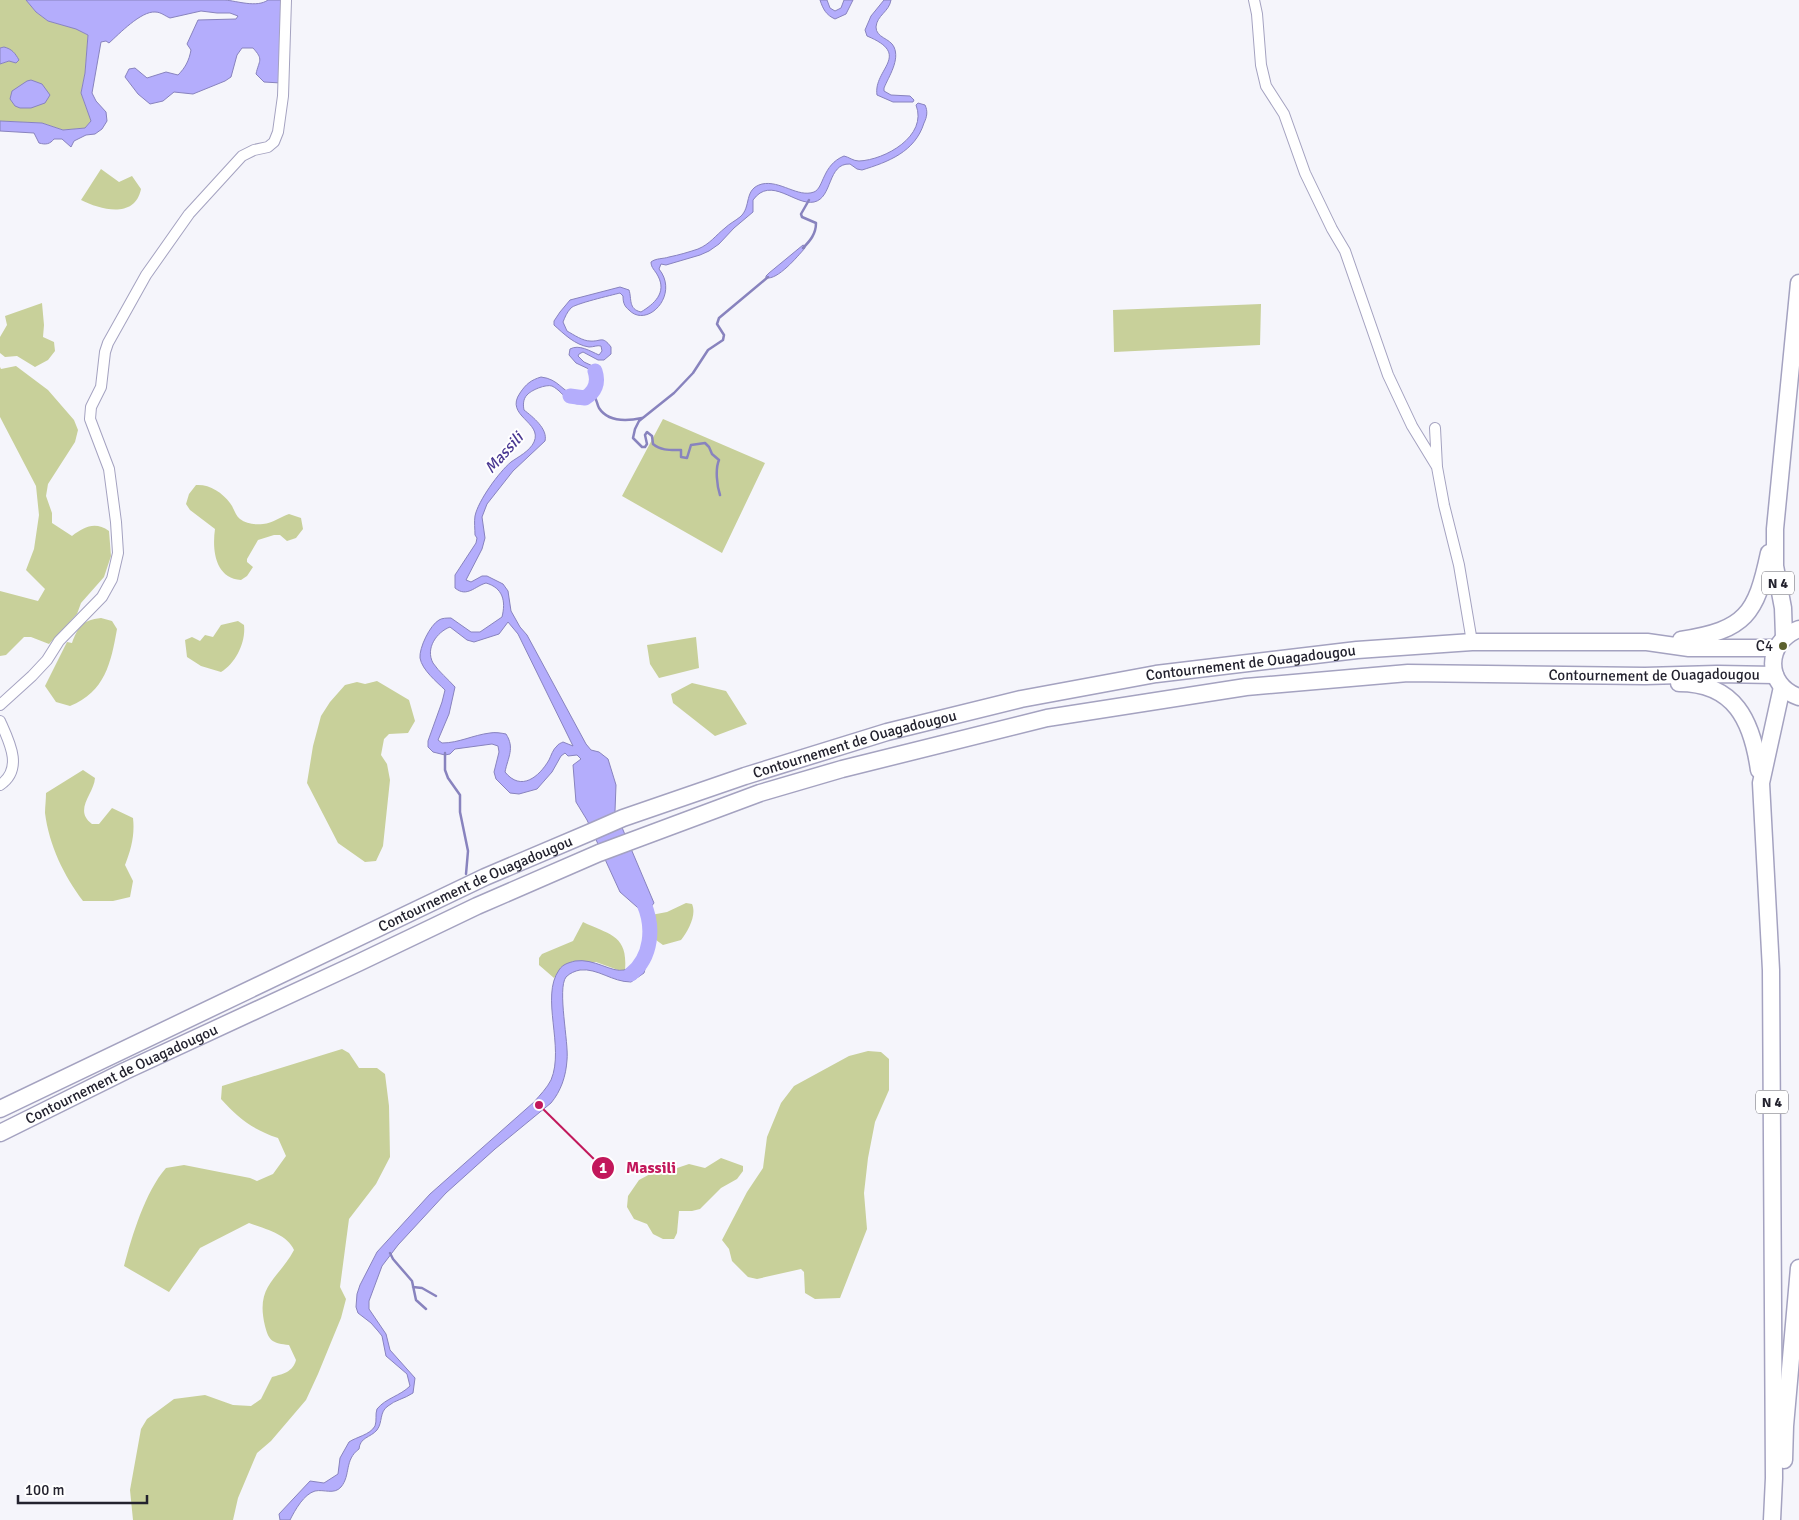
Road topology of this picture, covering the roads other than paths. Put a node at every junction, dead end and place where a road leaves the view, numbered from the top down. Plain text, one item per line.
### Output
1 (286, 0) edge
2 (1254, 0) edge
3 (1799, 284) edge
4 (1435, 428) dead end
5 (1437, 467) junction
6 (1774, 528) junction
7 (1799, 629) edge
8 (1472, 642) junction
9 (1647, 642) junction
10 (1780, 642) junction
11 (1645, 676) junction
12 (1779, 681) junction
13 (1799, 697) edge
14 (0, 705) edge
15 (0, 721) edge
16 (1761, 783) junction
17 (0, 785) edge
18 (0, 1109) edge
19 (0, 1133) edge
20 (1799, 1268) edge
21 (1772, 1520) edge
22 (1782, 1520) edge

1 - 14 street
2 - 5 street
3 - 6 highway, N 4
4 - 5 street
5 - 8 street
6 - 9 highway
6 - 10 highway, N 4
7 - 10 highway
8 - 9 highway, Contournement de Ouagadougou
8 - 18 highway, Contournement de Ouagadougou
9 - 10 highway, Contournement de Ouagadougou
10 - 12 highway, N 4
11 - 12 highway, Contournement de Ouagadougou
11 - 16 highway
11 - 19 highway, Contournement de Ouagadougou
12 - 13 highway
12 - 16 highway, N 4
15 - 17 street
16 - 21 highway, N 4
20 - 22 highway

